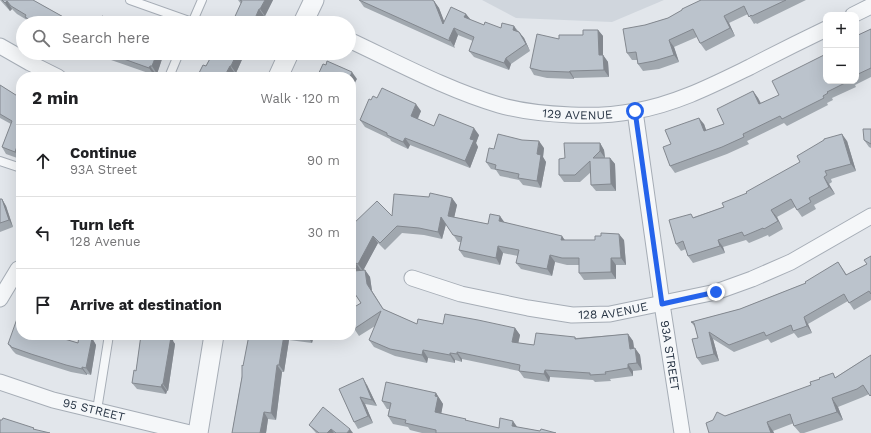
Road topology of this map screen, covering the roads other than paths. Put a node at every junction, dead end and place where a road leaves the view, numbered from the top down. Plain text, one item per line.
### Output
1 (130, 0) edge
2 (202, 0) edge
3 (314, 0) edge
4 (871, 6) edge
5 (859, 12) edge
6 (173, 16) edge
7 (195, 16) edge
8 (308, 16) edge
9 (823, 30) edge
10 (356, 43) edge
11 (0, 46) edge
12 (16, 55) edge
13 (25, 60) edge
14 (176, 60) edge
15 (286, 60) edge
16 (48, 72) edge
17 (171, 72) edge
18 (280, 72) edge
19 (635, 111) junction
20 (0, 161) edge
21 (16, 166) edge
22 (871, 216) edge
23 (16, 272) edge
24 (412, 278) dead end
25 (0, 299) edge
26 (662, 304) junction
27 (108, 340) edge
28 (213, 340) edge
29 (0, 382) edge
30 (97, 410) junction
31 (190, 433) edge
32 (198, 433) edge
33 (682, 433) edge

1 - 6 lane
2 - 7 lane
3 - 8 street
4 - 5 street
9 - 19 street, 129 AVENUE
10 - 19 street, 129 AVENUE
11 - 12 street
13 - 16 street
14 - 17 lane
15 - 18 street
19 - 26 street, 93A STREET
20 - 21 lane
22 - 26 street, 128 AVENUE
23 - 25 street
24 - 26 street, 128 AVENUE
26 - 33 street, 93A STREET
27 - 30 lane
28 - 32 street
29 - 30 street, 95 STREET
30 - 31 street, 95 STREET

